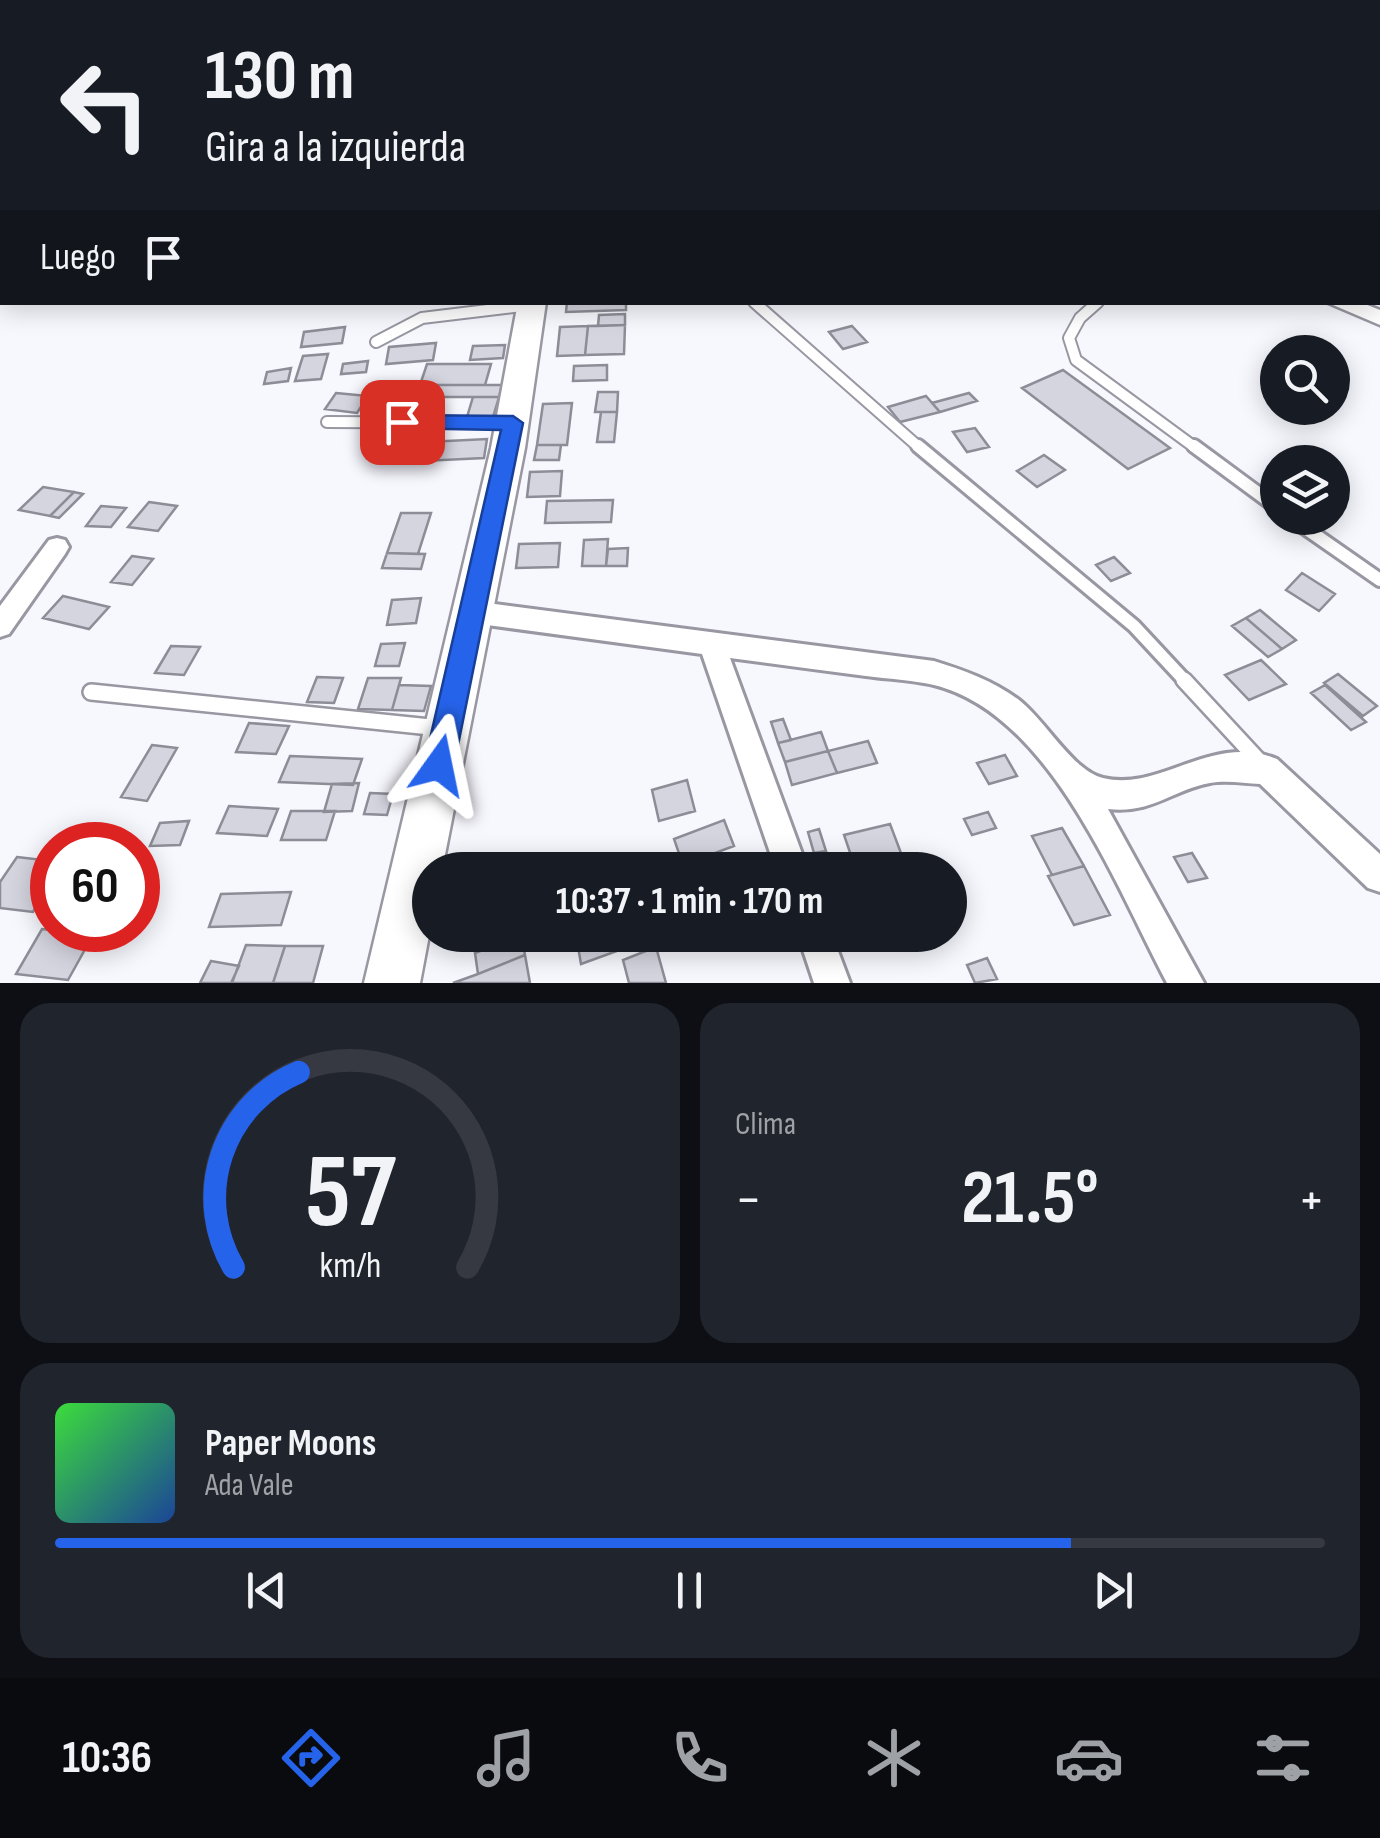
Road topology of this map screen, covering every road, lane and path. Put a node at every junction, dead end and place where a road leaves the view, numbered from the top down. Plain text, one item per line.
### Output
1 (517, 305) edge
2 (532, 305) edge
3 (757, 305) edge
4 (1095, 305) edge
5 (1344, 305) edge
6 (1380, 318) edge
7 (376, 342) dead end
8 (327, 422) dead end
9 (513, 423) junction
10 (1260, 495) edge
11 (1315, 535) edge
12 (57, 546) dead end
13 (1380, 580) edge
14 (472, 612) junction
15 (0, 626) edge
16 (711, 641) junction
17 (91, 692) dead end
18 (447, 729) junction
19 (1266, 769) junction
20 (1072, 778) junction
21 (786, 852) edge
22 (1380, 876) edge
23 (821, 952) edge
24 (392, 983) edge
25 (832, 983) edge
26 (1186, 983) edge

1 - 7 lane
2 - 9 main road
3 - 19 lane
4 - 10 lane
5 - 6 street
8 - 9 lane
9 - 14 main road
11 - 13 lane
12 - 15 street
14 - 16 street
14 - 18 main road
16 - 20 street
16 - 21 street
17 - 18 lane
18 - 24 main road
19 - 20 street
19 - 22 street
20 - 26 street
23 - 25 street

